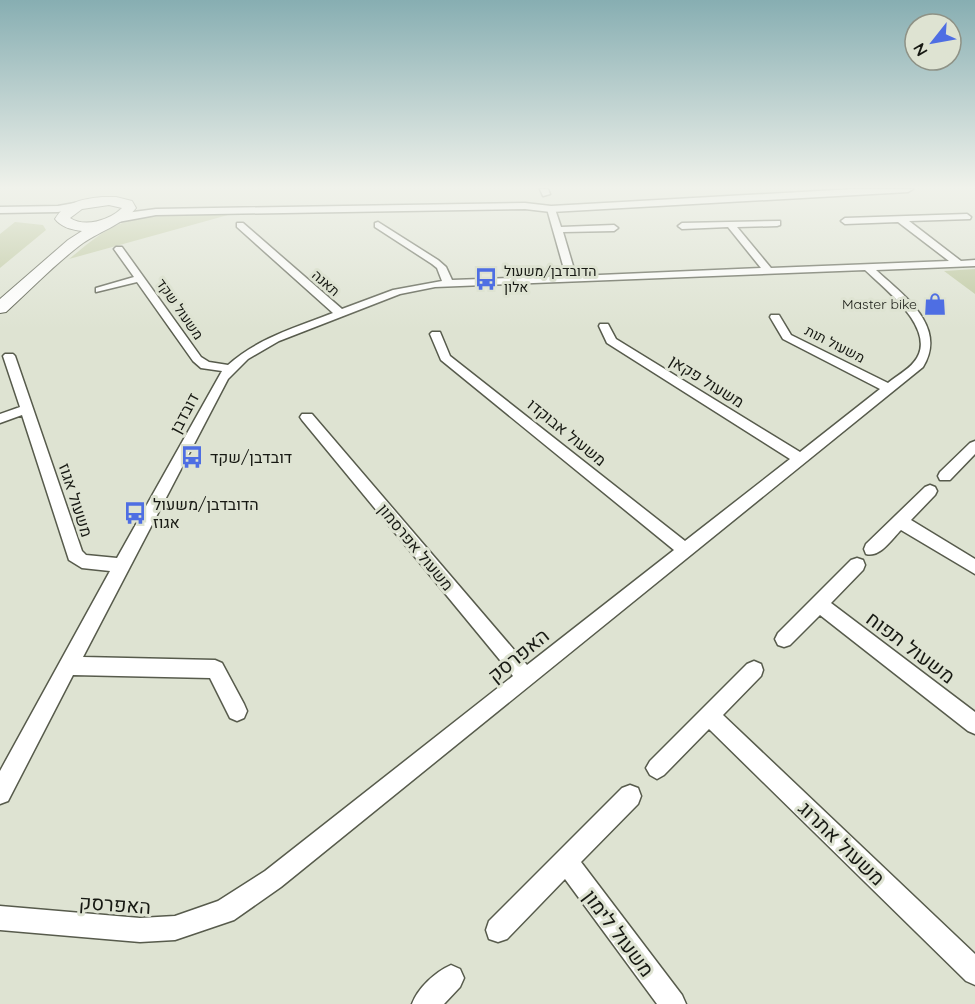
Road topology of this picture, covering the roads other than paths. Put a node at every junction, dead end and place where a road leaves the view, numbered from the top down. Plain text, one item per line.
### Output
1 (60, 236) edge
2 (85, 236) edge
3 (252, 236) edge
4 (395, 236) edge
5 (559, 236) edge
6 (740, 236) edge
7 (922, 236) edge
8 (119, 249) dead end
9 (975, 263) edge
10 (959, 264) junction
11 (867, 267) junction
12 (768, 271) junction
13 (140, 278) junction
14 (572, 278) junction
15 (448, 283) junction
16 (0, 289) edge
17 (100, 290) dead end
18 (0, 308) edge
19 (341, 314) junction
20 (775, 317) dead end
21 (604, 326) dead end
22 (436, 334) dead end
23 (9, 356) dead end
24 (230, 369) junction
25 (890, 388) junction
26 (27, 409) junction
27 (307, 417) dead end
28 (0, 419) edge
29 (972, 453) edge
30 (801, 459) junction
31 (945, 476) dead end
32 (930, 491) dead end
33 (900, 521) junction
34 (872, 549) dead end
35 (686, 551) junction
36 (122, 566) junction
37 (857, 566) dead end
38 (975, 567) edge
39 (819, 604) junction
40 (784, 639) dead end
41 (69, 666) junction
42 (754, 670) dead end
43 (526, 678) junction
44 (237, 711) dead end
45 (709, 715) junction
46 (975, 724) edge
47 (657, 768) dead end
48 (0, 793) edge
49 (630, 796) dead end
50 (566, 861) junction
51 (0, 918) edge
52 (498, 930) dead end
53 (975, 972) edge
54 (451, 978) dead end
55 (425, 1004) edge
56 (673, 1004) edge

1 - 16 highway
2 - 18 highway
3 - 19 street, תאנה
4 - 15 street
5 - 14 street
6 - 12 street
7 - 10 street
8 - 13 street, משעול שקד
9 - 10 street, דובדבן
10 - 11 street, דובדבן
11 - 12 street, דובדבן
11 - 25 street, האפרסק
12 - 14 street, דובדבן
13 - 17 street, משעול שקד
13 - 24 street, משעול שקד
14 - 15 street, דובדבן
15 - 19 street, דובדבן
19 - 24 street, דובדבן
20 - 25 street, משעול תות
21 - 30 street, משעול פקאן
22 - 35 street, משעול אבוקדו
23 - 26 street, משעול אגוז
24 - 36 street, דובדבן
25 - 30 street, האפרסק
26 - 28 street
26 - 36 street, משעול אגוז
27 - 43 street, משעול אפרסמון
29 - 31 street
30 - 35 street, האפרסק
32 - 33 street
33 - 34 street
33 - 38 street
35 - 43 street, האפרסק
36 - 41 street, דובדבן
37 - 39 street
39 - 40 street
39 - 46 street, משעול תפוח
41 - 44 street
41 - 48 street, דובדבן
42 - 45 street
43 - 51 street, האפרסק
45 - 47 street
45 - 53 street, משעול אתרוג
49 - 50 street
50 - 52 street
50 - 56 street, משעול לימון
54 - 55 street

